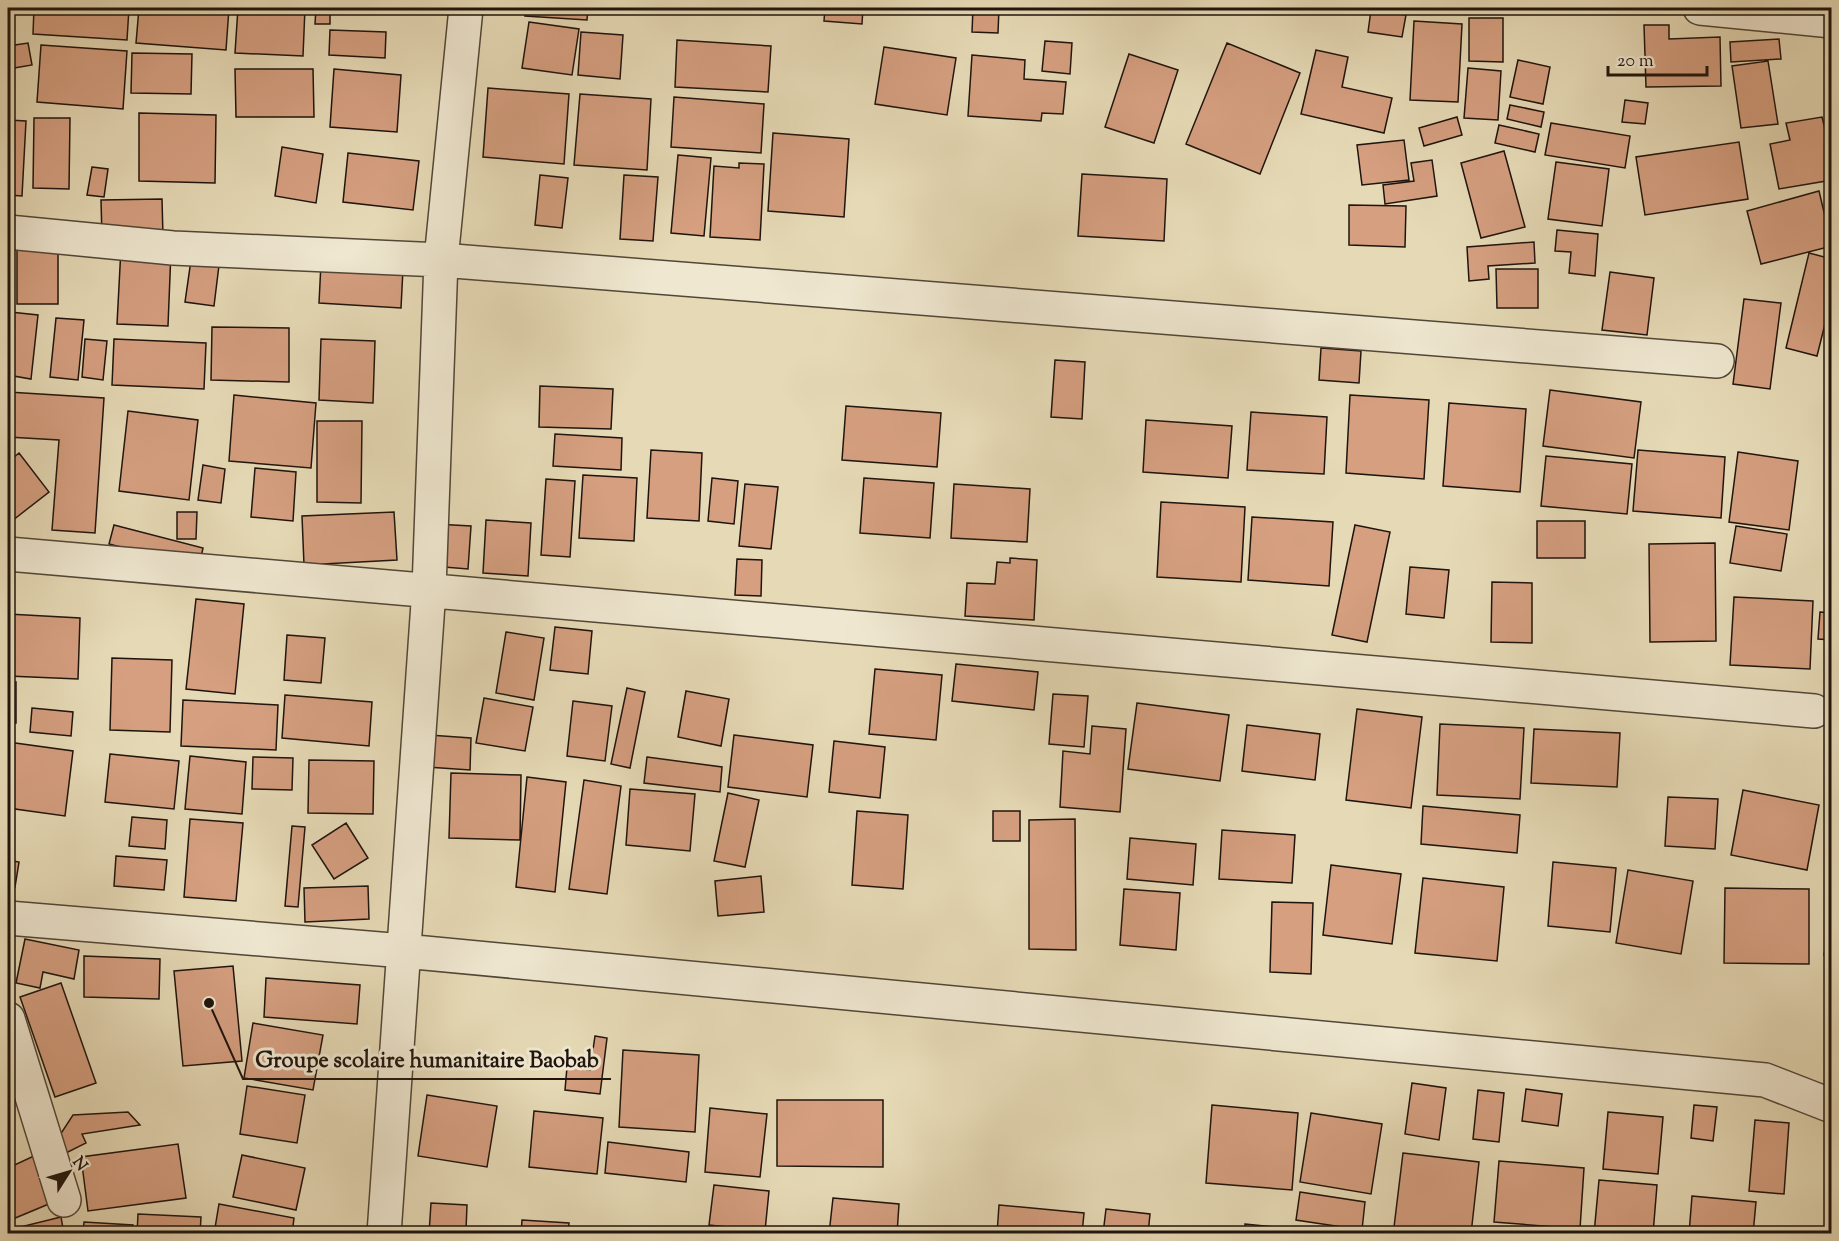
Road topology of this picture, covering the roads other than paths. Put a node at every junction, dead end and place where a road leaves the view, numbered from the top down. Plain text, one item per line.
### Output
1 (466, 8) edge
2 (1700, 8) edge
3 (1829, 16) edge
4 (8, 232) edge
5 (441, 260) junction
6 (1717, 361) dead end
7 (8, 554) edge
8 (429, 589) junction
9 (1814, 711) dead end
10 (8, 918) edge
11 (404, 951) junction
12 (8, 1019) edge
13 (1832, 1106) edge
14 (64, 1200) dead end
15 (384, 1233) edge

1 - 5 street
2 - 3 street
4 - 5 street
5 - 6 street
5 - 8 street
7 - 8 street
8 - 9 street
8 - 11 street
10 - 11 street
11 - 13 street
11 - 15 street
12 - 14 street

